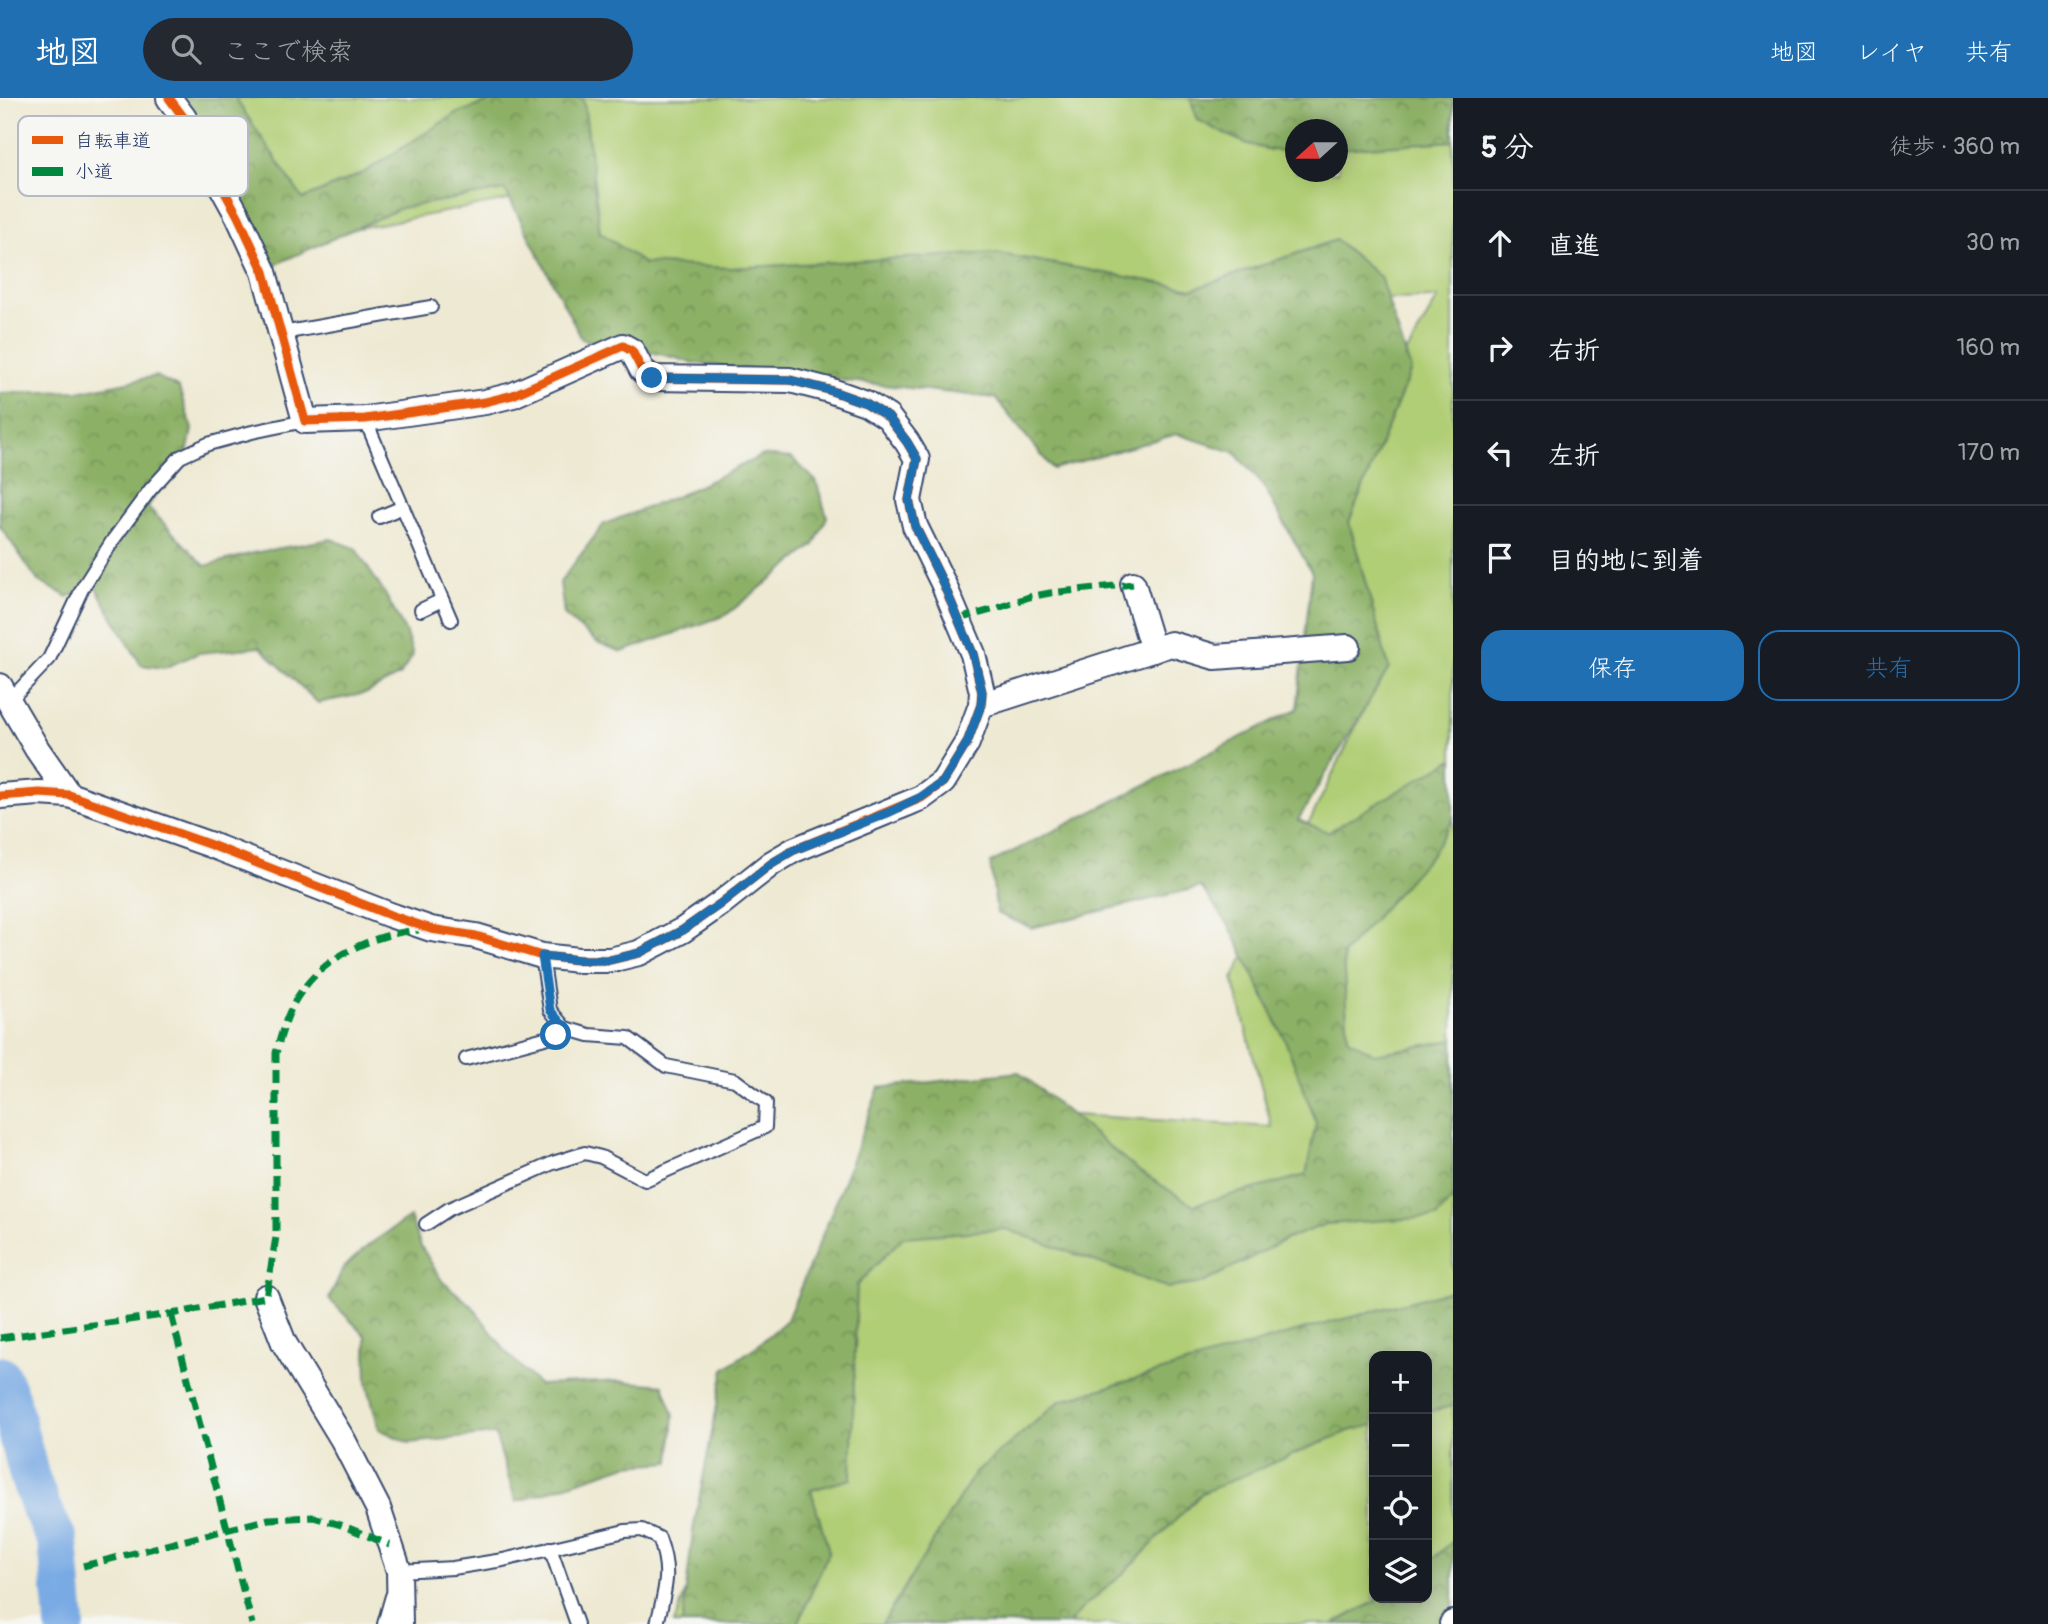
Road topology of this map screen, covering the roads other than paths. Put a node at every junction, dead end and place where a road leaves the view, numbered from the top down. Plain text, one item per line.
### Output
1 (169, 98) edge
2 (182, 116) edge
3 (226, 196) edge
4 (431, 307) dead end
5 (282, 333) junction
6 (365, 419) junction
7 (305, 421) junction
8 (403, 507) junction
9 (379, 517) dead end
10 (1133, 584) dead end
11 (442, 600) junction
12 (421, 610) dead end
13 (450, 620) dead end
14 (1348, 647) dead end
15 (1153, 650) junction
16 (4, 693) edge
17 (981, 705) junction
18 (69, 795) junction
19 (0, 796) edge
20 (542, 956) junction
21 (565, 1028) junction
22 (466, 1059) dead end
23 (426, 1224) dead end
24 (266, 1297) dead end
25 (550, 1548) junction
26 (399, 1571) junction
27 (384, 1624) edge
28 (400, 1624) edge
29 (577, 1624) edge
30 (657, 1624) edge

1 - 2 street
3 - 5 street
4 - 5 lane
5 - 7 street
6 - 7 street
6 - 8 lane
6 - 17 street
7 - 16 lane
8 - 9 lane
8 - 11 lane
10 - 15 street
11 - 12 lane
11 - 13 lane
14 - 15 street
15 - 17 street
16 - 18 street
17 - 20 street
18 - 19 street
18 - 20 street
20 - 21 lane
21 - 22 lane
21 - 23 lane
24 - 26 street
25 - 26 lane
25 - 29 lane
25 - 30 lane
26 - 27 lane
26 - 28 street

